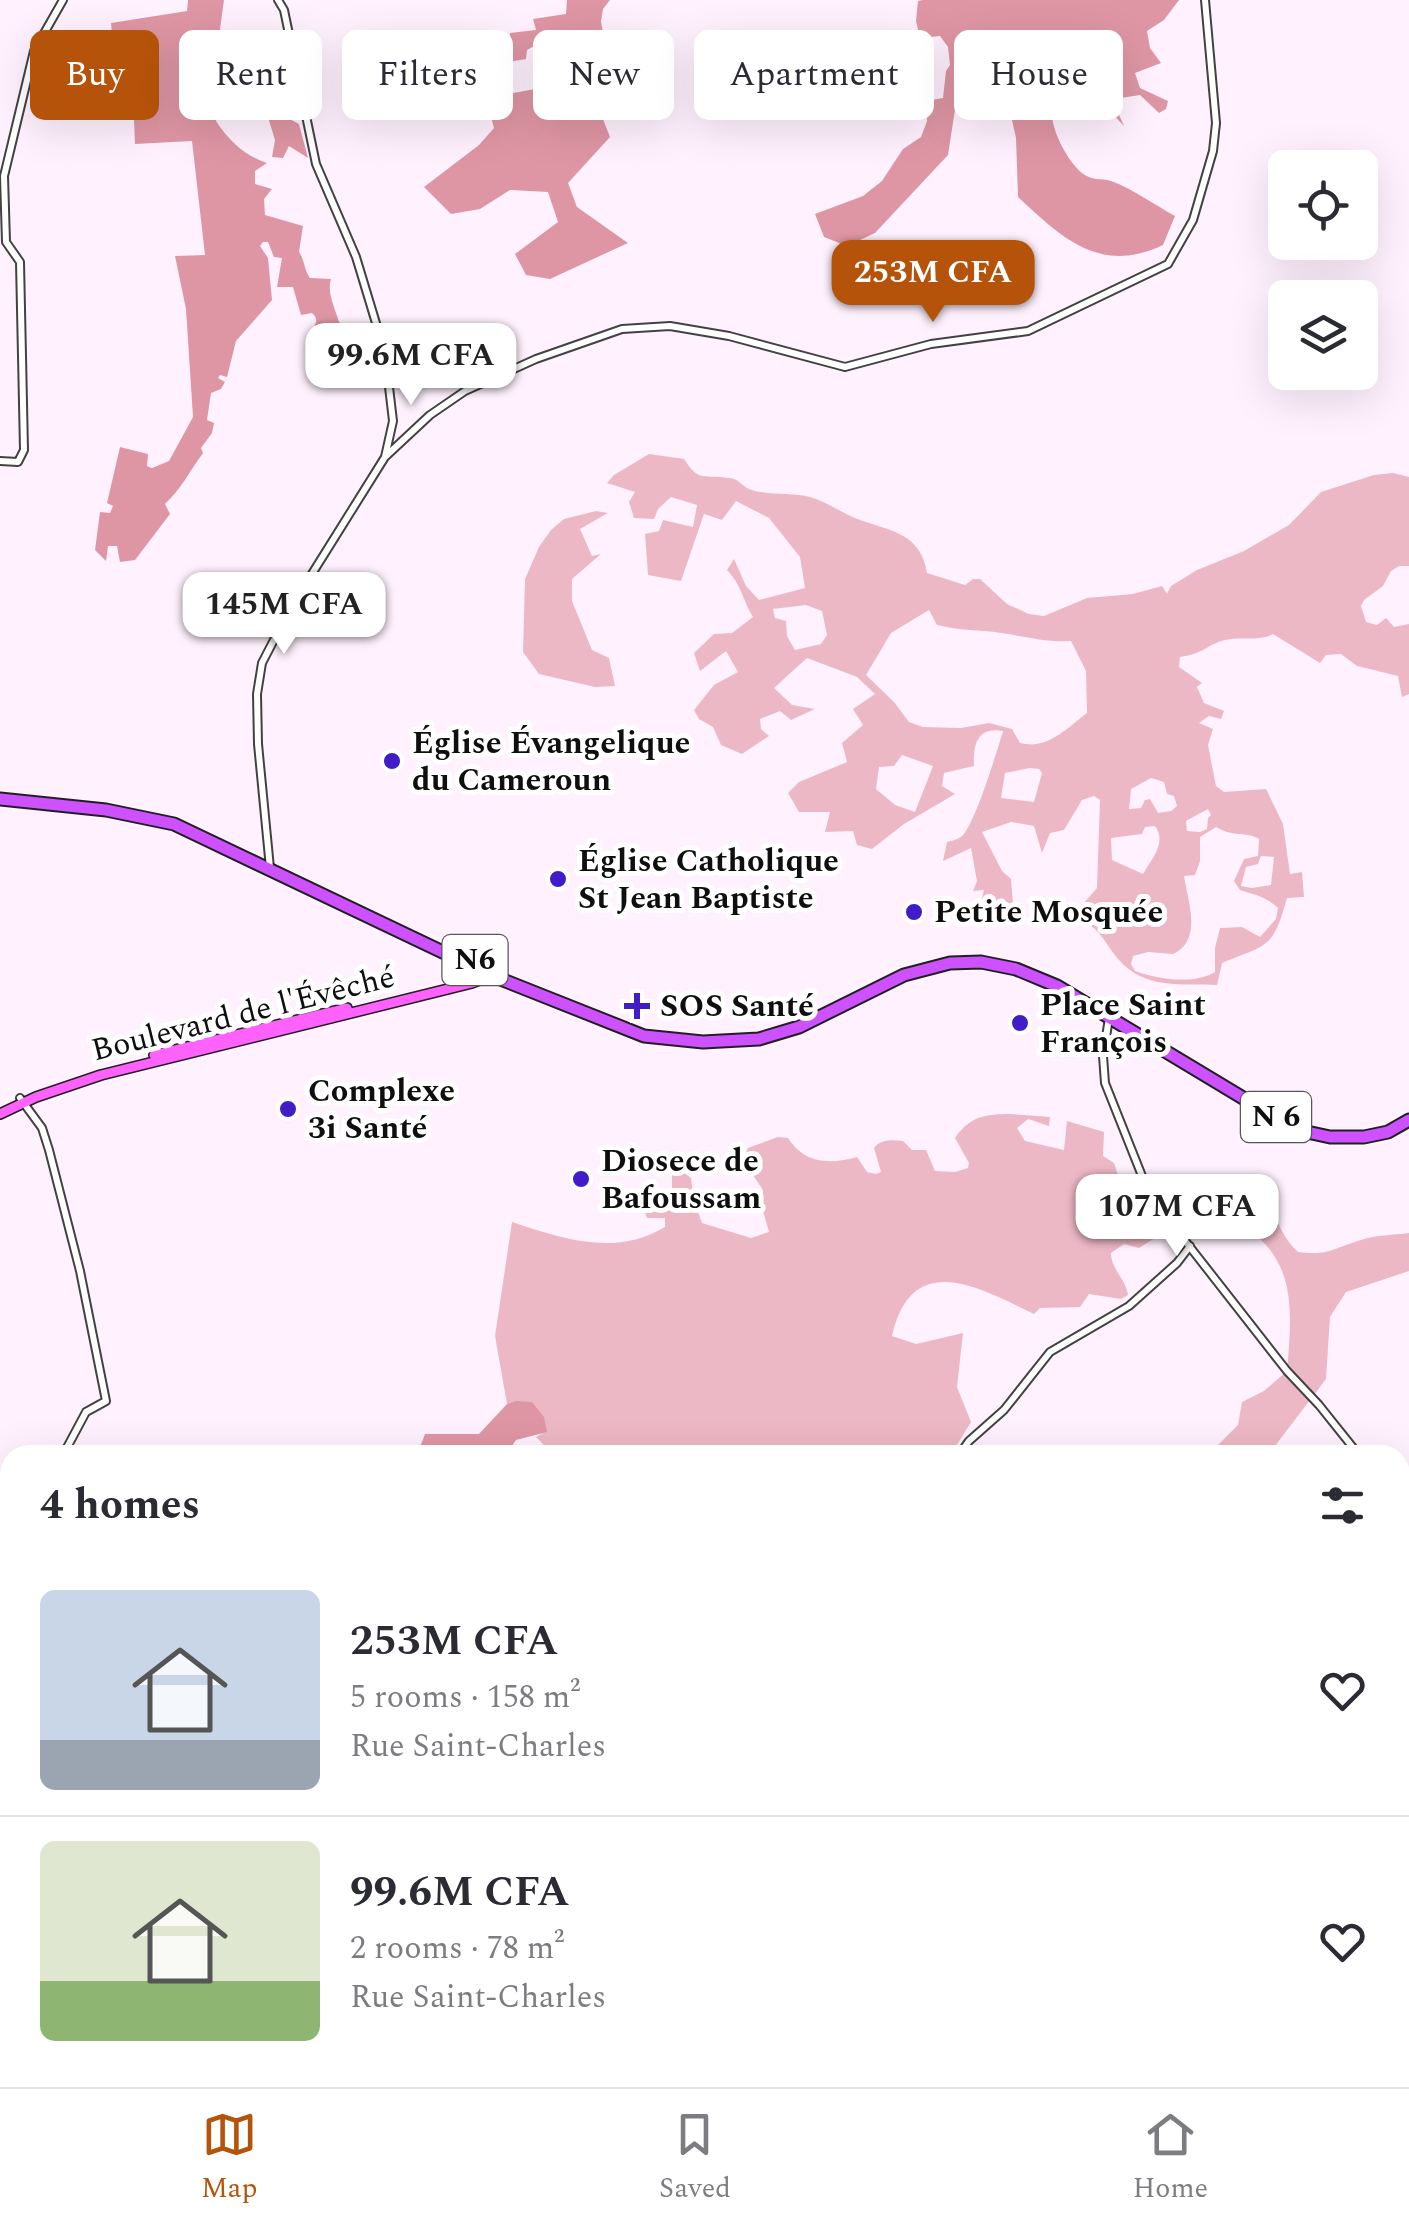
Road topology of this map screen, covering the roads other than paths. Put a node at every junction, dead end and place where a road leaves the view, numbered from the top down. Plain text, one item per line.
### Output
1 (63, 0) edge
2 (278, 0) edge
3 (1205, 0) edge
4 (385, 457) junction
5 (0, 461) edge
6 (0, 796) edge
7 (270, 868) junction
8 (494, 973) junction
9 (546, 996) junction
10 (1109, 1016) junction
11 (22, 1100) junction
12 (0, 1110) edge
13 (1409, 1120) edge
14 (1190, 1246) junction
15 (69, 1445) edge
16 (966, 1445) edge
17 (1350, 1445) edge

1 - 5 street
2 - 4 street
3 - 4 street
4 - 7 street
6 - 7 highway, N6
7 - 8 highway, N6
8 - 9 highway, N6
8 - 9 highway, N6
8 - 11 main road, Boulevard de l'Évêché
9 - 10 highway, N6
10 - 13 highway, N 6
10 - 14 street
11 - 12 main road, Boulevard de l'Évêché
11 - 15 street
14 - 16 street
14 - 17 street

